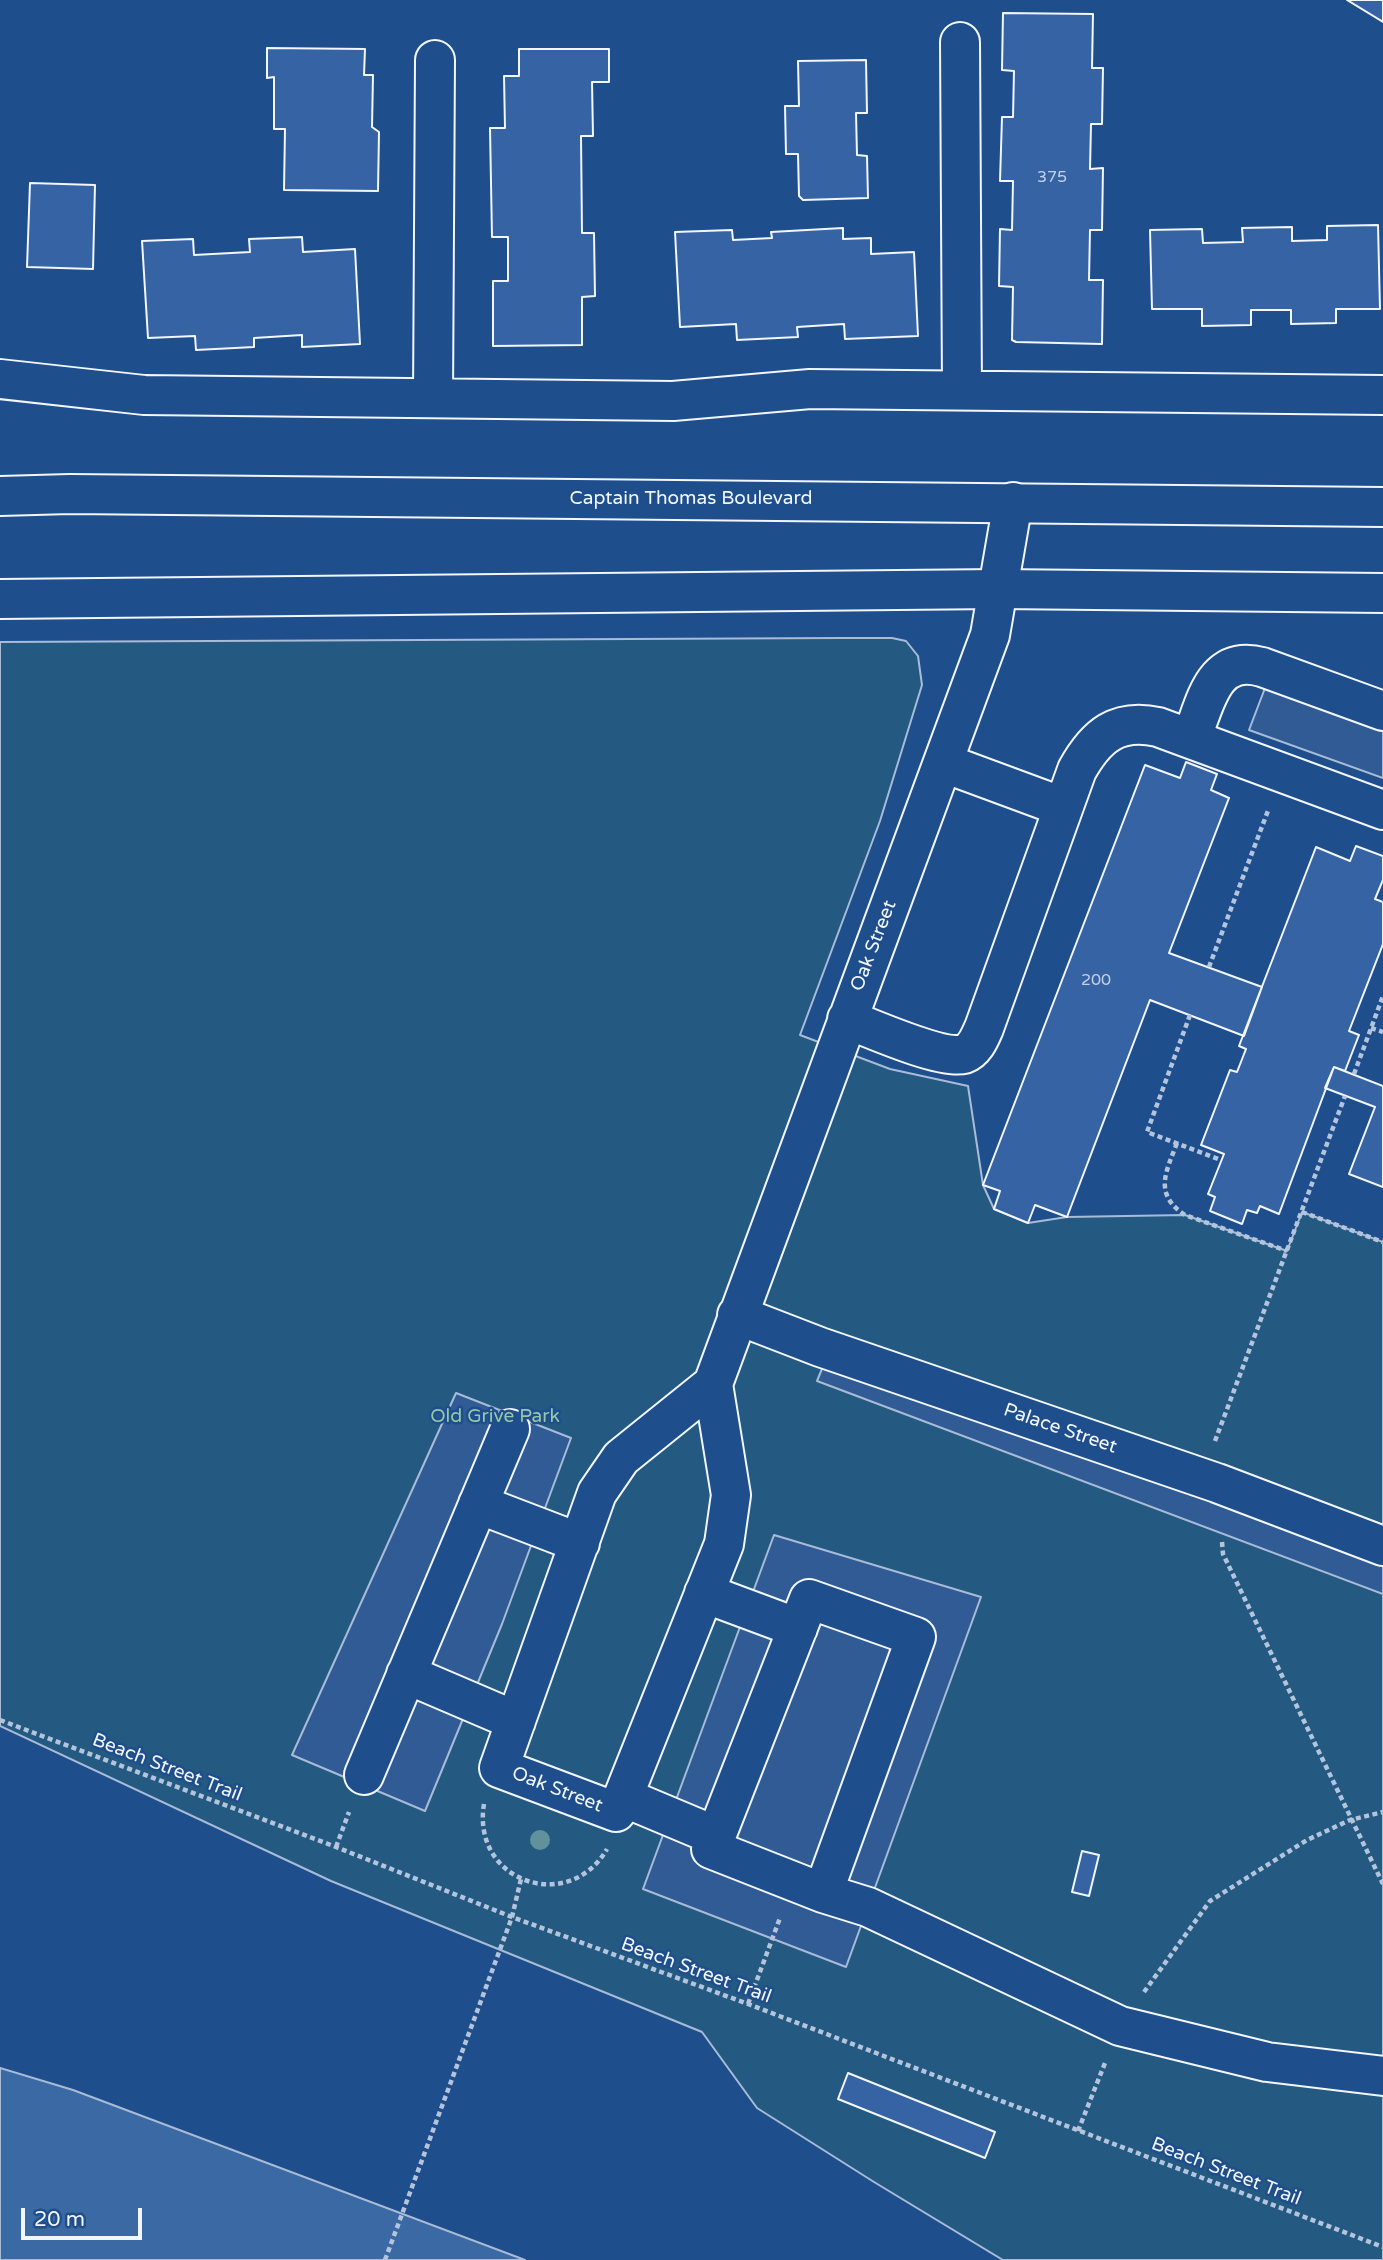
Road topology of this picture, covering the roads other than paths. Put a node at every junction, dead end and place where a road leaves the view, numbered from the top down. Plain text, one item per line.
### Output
1 (960, 42) dead end
2 (435, 60) dead end
3 (0, 379) edge
4 (962, 390) junction
5 (1383, 396) edge
6 (433, 398) junction
7 (0, 496) edge
8 (1013, 502) junction
9 (1383, 507) edge
10 (998, 589) junction
11 (1383, 593) edge
12 (0, 599) edge
13 (1383, 711) edge
14 (1191, 739) junction
15 (944, 763) junction
16 (1063, 807) junction
17 (1383, 810) edge
18 (847, 1019) junction
19 (737, 1315) junction
20 (713, 1384) junction
21 (510, 1429) dead end
22 (478, 1504) junction
23 (580, 1543) junction
24 (1383, 1546) edge
25 (704, 1593) junction
26 (797, 1628) junction
27 (407, 1674) junction
28 (516, 1721) junction
29 (364, 1775) dead end
30 (623, 1797) junction
31 (716, 1836) junction
32 (808, 1887) junction
33 (1383, 2076) edge

1 - 4 main road
2 - 6 main road
3 - 6 main road
4 - 5 main road
4 - 6 main road
7 - 8 main road, Captain Thomas Boulevard
8 - 9 main road, Captain Thomas Boulevard
8 - 10 main road, Oak Street
10 - 11 main road
10 - 12 main road
10 - 15 main road, Oak Street
13 - 14 main road
14 - 16 main road
14 - 17 main road
15 - 16 main road
15 - 18 main road, Oak Street
16 - 18 main road
18 - 19 main road, Oak Street
19 - 20 main road, Oak Street
19 - 24 main road, Palace Street
20 - 23 main road, Oak Street
20 - 25 main road, Oak Street
21 - 22 main road
22 - 23 main road
22 - 27 main road
23 - 28 main road, Oak Street
25 - 26 main road
25 - 30 main road, Oak Street
26 - 31 main road
26 - 32 main road
27 - 28 main road
27 - 29 main road
28 - 30 main road, Oak Street
30 - 31 main road
31 - 32 main road
32 - 33 main road

